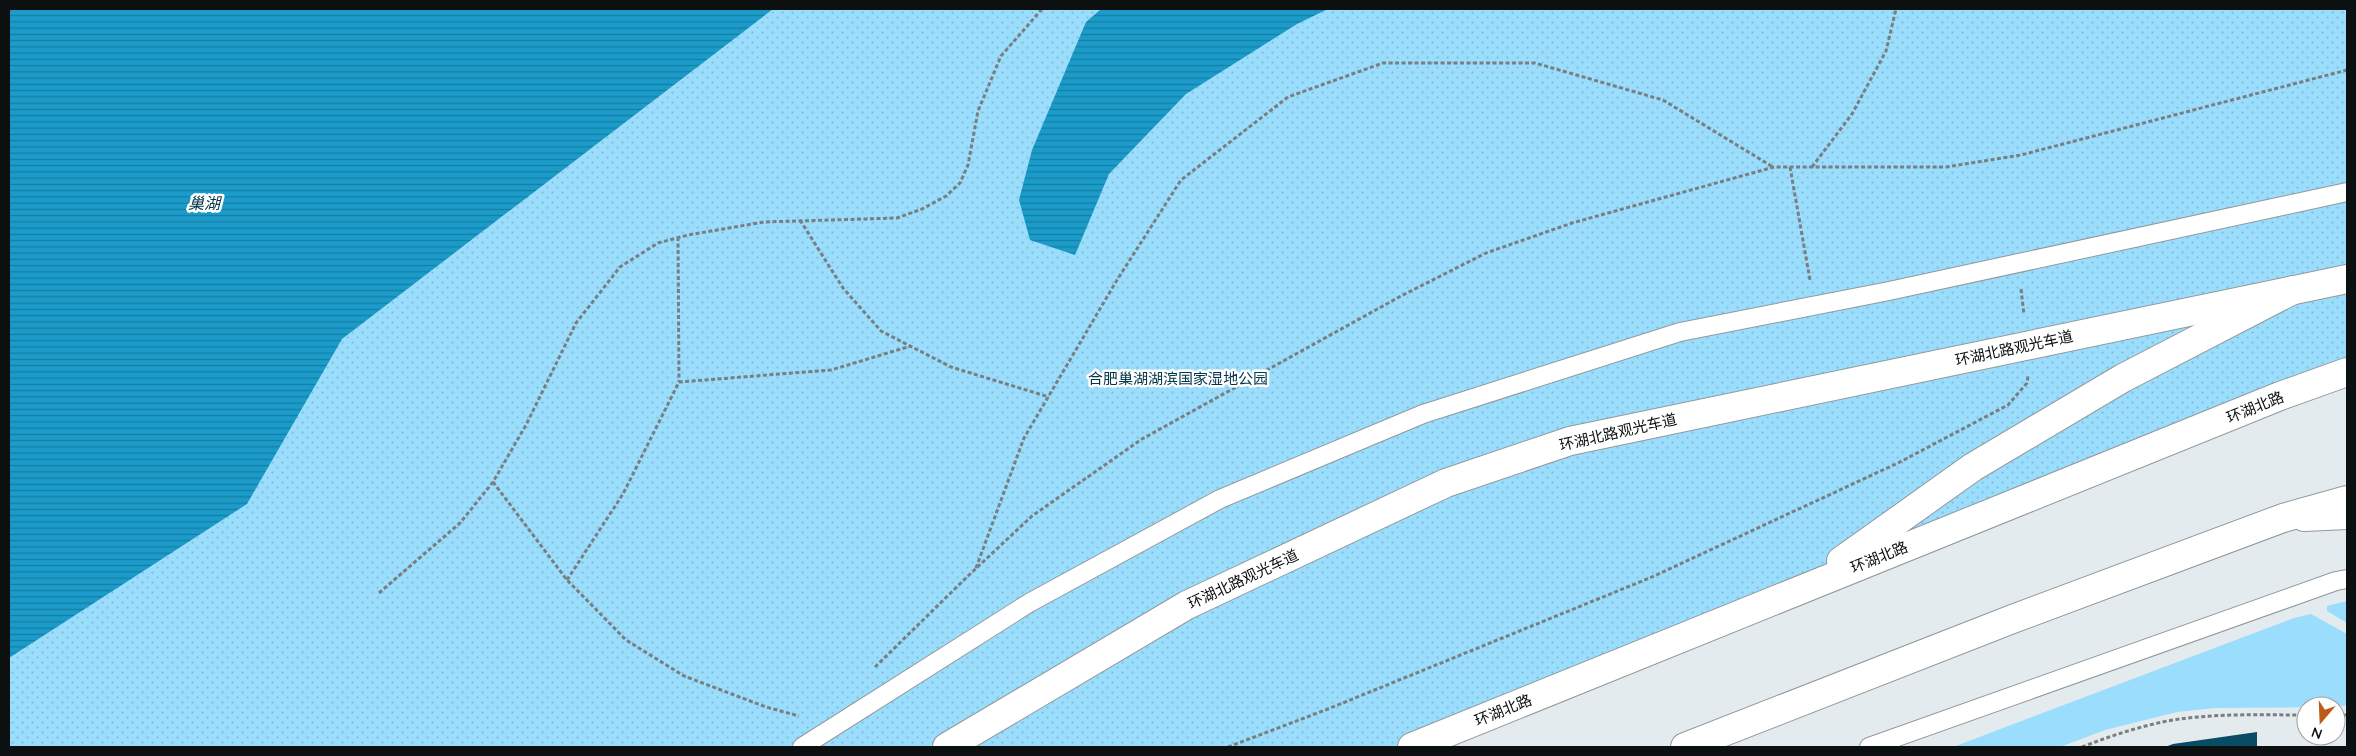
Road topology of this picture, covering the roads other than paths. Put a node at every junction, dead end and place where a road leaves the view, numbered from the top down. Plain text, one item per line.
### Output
1 (2347, 192) edge
2 (2347, 278) edge
3 (2293, 290) junction
4 (2347, 372) edge
5 (2347, 500) edge
6 (2347, 515) edge
7 (2283, 518) junction
8 (2347, 579) edge
9 (1816, 583) junction
10 (802, 747) edge
11 (947, 747) edge
12 (1412, 747) edge
13 (1684, 747) edge
14 (1869, 747) edge

1 - 10 lane
2 - 3 main road, 环湖北路观光车道
3 - 9 main road
3 - 11 main road, 环湖北路观光车道
4 - 9 main road, 环湖北路
5 - 7 main road
6 - 7 main road
7 - 13 main road
8 - 14 lane
9 - 12 main road, 环湖北路

